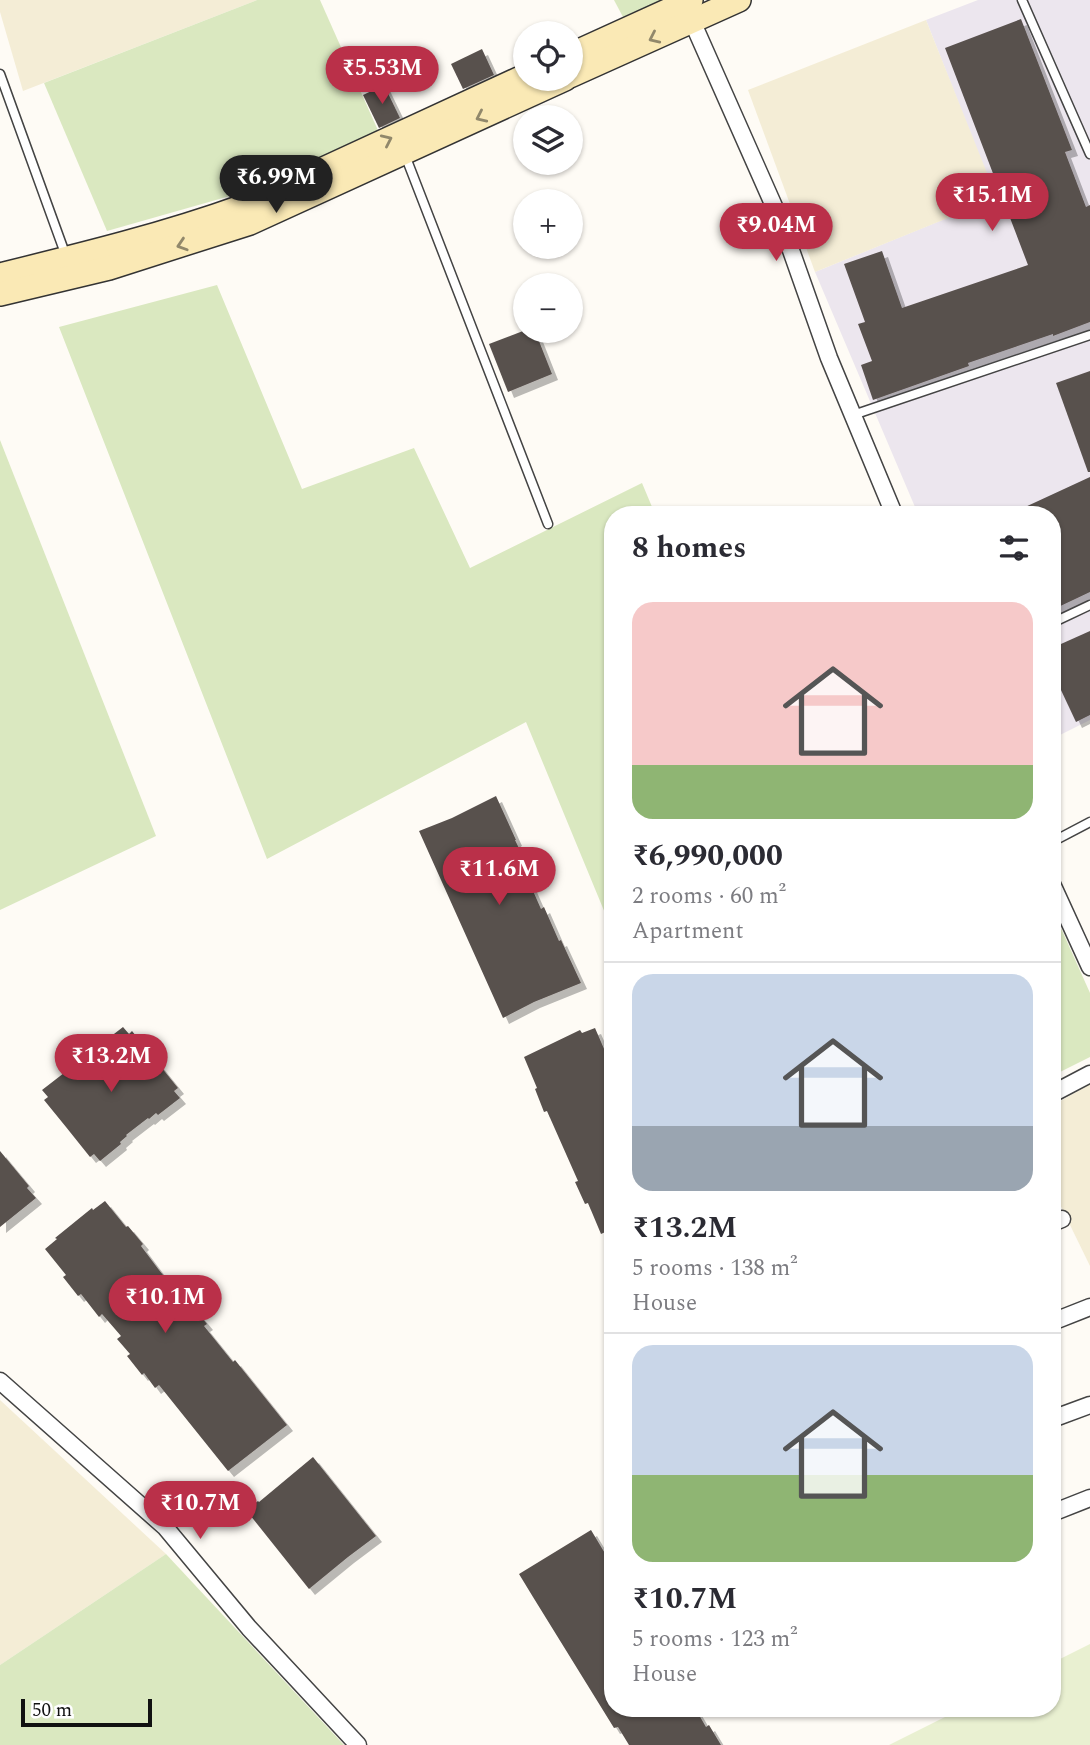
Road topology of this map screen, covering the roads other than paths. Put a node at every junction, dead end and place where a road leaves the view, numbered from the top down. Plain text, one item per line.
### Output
1 (739, 0) edge
2 (1022, 0) edge
3 (689, 8) edge
4 (583, 50) edge
5 (583, 69) edge
6 (0, 74) edge
7 (513, 82) edge
8 (539, 91) edge
9 (404, 153) junction
10 (1090, 154) edge
11 (68, 258) junction
12 (0, 275) edge
13 (0, 294) edge
14 (1090, 335) edge
15 (853, 415) junction
16 (891, 506) edge
17 (548, 524) dead end
18 (1090, 605) edge
19 (1061, 619) edge
20 (1090, 822) edge
21 (1061, 837) edge
22 (1061, 904) edge
23 (1090, 967) edge
24 (1090, 1074) edge
25 (1061, 1089) edge
26 (1090, 1307) edge
27 (1061, 1318) edge
28 (0, 1381) edge
29 (1090, 1405) edge
30 (1061, 1416) edge
31 (1090, 1498) edge
32 (1061, 1509) edge
33 (358, 1745) edge

1 - 3 main road
2 - 10 lane
3 - 4 main road
3 -> 5 main road
3 - 15 street
6 - 11 lane
11 -> 7 main road
8 -> 9 main road
9 -> 13 main road
9 - 17 lane
11 - 12 main road
14 - 15 lane
15 - 16 street
18 - 19 lane
20 - 21 lane
22 - 23 street
24 - 25 street
26 - 27 street
28 - 33 street
29 - 30 street
31 - 32 street

